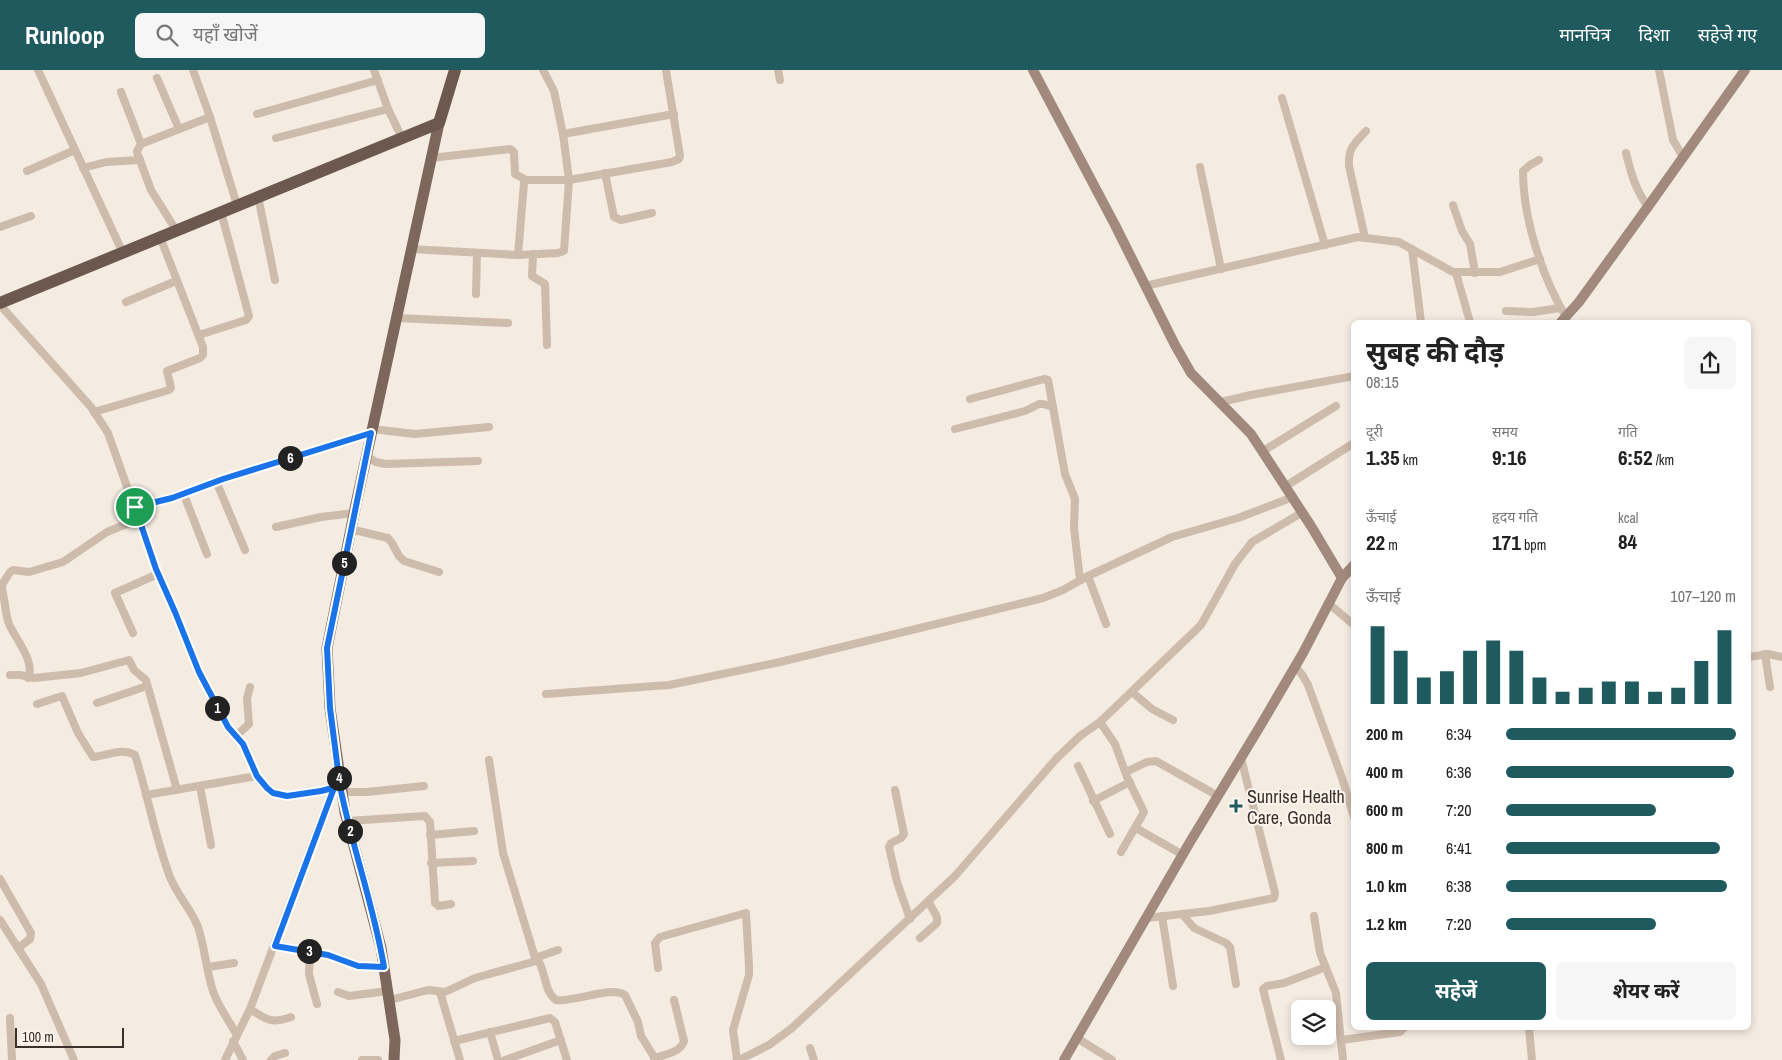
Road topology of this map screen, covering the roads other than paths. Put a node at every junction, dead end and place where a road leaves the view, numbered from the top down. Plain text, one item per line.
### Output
1 (38, 70) edge
2 (193, 70) edge
3 (374, 70) edge
4 (456, 70) edge
5 (543, 70) edge
6 (666, 70) edge
7 (778, 70) edge
8 (1033, 70) edge
9 (1659, 70) edge
10 (1744, 70) edge
11 (156, 78) dead end
12 (378, 80) junction
13 (780, 80) dead end
14 (121, 92) dead end
15 (1282, 98) dead end
16 (388, 109) junction
17 (257, 114) dead end
18 (674, 114) junction
19 (210, 117) junction
20 (439, 123) junction
21 (179, 129) junction
22 (1366, 131) dead end
23 (563, 134) junction
24 (276, 138) dead end
25 (402, 138) junction
26 (141, 144) junction
27 (75, 150) junction
28 (1626, 153) dead end
29 (1683, 157) junction
30 (432, 158) junction
31 (140, 160) junction
32 (1539, 160) dead end
33 (1200, 167) dead end
34 (83, 168) junction
35 (27, 171) dead end
36 (605, 173) junction
37 (526, 180) junction
38 (569, 180) junction
39 (258, 196) junction
40 (237, 205) junction
41 (1453, 205) dead end
42 (1648, 206) junction
43 (221, 212) junction
44 (652, 213) dead end
45 (31, 216) dead end
46 (0, 227) edge
47 (176, 230) junction
48 (160, 237) junction
49 (1365, 238) junction
50 (1325, 245) junction
51 (1412, 249) junction
52 (410, 250) junction
53 (123, 253) junction
54 (477, 253) junction
55 (518, 254) junction
56 (533, 254) junction
57 (1540, 259) junction
58 (1221, 269) junction
59 (1456, 272) junction
60 (1475, 273) junction
61 (275, 280) dead end
62 (176, 281) junction
63 (1145, 286) junction
64 (476, 294) dead end
65 (126, 302) dead end
66 (0, 304) edge
67 (1560, 308) junction
68 (1506, 311) dead end
69 (396, 318) junction
70 (1421, 320) edge
71 (1469, 320) edge
72 (1563, 320) edge
73 (508, 323) dead end
74 (198, 335) junction
75 (547, 345) dead end
76 (1351, 377) edge
77 (970, 399) dead end
78 (1221, 402) junction
79 (1336, 406) dead end
80 (1053, 407) junction
81 (94, 412) junction
82 (489, 427) dead end
83 (955, 429) dead end
84 (372, 431) junction
85 (1351, 445) edge
86 (1262, 451) junction
87 (366, 456) junction
88 (478, 461) dead end
89 (216, 481) junction
90 (1286, 486) junction
91 (184, 495) junction
92 (1293, 497) junction
93 (135, 507) junction
94 (1303, 512) junction
95 (354, 513) junction
96 (139, 519) junction
97 (276, 527) dead end
98 (350, 529) junction
99 (245, 550) dead end
100 (207, 554) dead end
101 (1351, 568) edge
102 (439, 572) dead end
103 (158, 574) junction
104 (1088, 576) junction
105 (1342, 578) junction
106 (1080, 580) junction
107 (1328, 603) junction
108 (1351, 622) edge
109 (1106, 624) dead end
110 (133, 633) dead end
111 (1765, 654) junction
112 (1782, 656) edge
113 (1751, 657) edge
114 (1295, 666) junction
115 (10, 676) dead end
116 (28, 678) junction
117 (147, 686) junction
118 (250, 687) dead end
119 (1770, 687) dead end
120 (1132, 692) junction
121 (546, 694) dead end
122 (97, 703) dead end
123 (37, 704) dead end
124 (1173, 720) dead end
125 (1100, 722) junction
126 (236, 736) junction
127 (1241, 758) junction
128 (489, 760) dead end
129 (1078, 766) dead end
130 (1126, 772) junction
131 (257, 776) junction
132 (1130, 782) junction
133 (200, 786) junction
134 (424, 786) dead end
135 (339, 788) junction
136 (178, 790) junction
137 (895, 790) dead end
138 (146, 795) junction
139 (1218, 796) junction
140 (1094, 801) junction
141 (1351, 807) edge
142 (347, 821) junction
143 (1136, 828) junction
144 (474, 831) dead end
145 (1110, 834) dead end
146 (430, 836) junction
147 (211, 845) dead end
148 (1121, 852) dead end
149 (1183, 855) junction
150 (473, 861) dead end
151 (431, 863) junction
152 (0, 879) edge
153 (928, 901) junction
154 (451, 904) dead end
155 (1182, 914) junction
156 (1162, 916) junction
157 (1314, 916) dead end
158 (1147, 918) junction
159 (910, 919) junction
160 (0, 920) edge
161 (920, 938) dead end
162 (275, 946) junction
163 (18, 948) junction
164 (558, 950) dead end
165 (310, 952) junction
166 (536, 960) junction
167 (234, 963) dead end
168 (208, 967) junction
169 (384, 967) junction
170 (1326, 967) junction
171 (658, 968) dead end
172 (1236, 984) dead end
173 (1173, 986) dead end
174 (338, 992) dead end
175 (440, 992) junction
176 (389, 995) junction
177 (674, 1000) dead end
178 (317, 1004) dead end
179 (250, 1009) junction
180 (291, 1017) dead end
181 (10, 1018) dead end
182 (1402, 1030) edge
183 (1529, 1030) edge
184 (490, 1032) junction
185 (235, 1038) junction
186 (1077, 1038) junction
187 (561, 1040) junction
188 (1341, 1040) junction
189 (454, 1041) junction
190 (810, 1048) dead end
191 (285, 1053) dead end
192 (655, 1059) edge
193 (12, 1060) edge
194 (74, 1060) edge
195 (225, 1060) edge
196 (243, 1060) edge
197 (271, 1060) edge
198 (362, 1060) edge
199 (378, 1060) edge
200 (394, 1060) edge
201 (460, 1060) edge
202 (498, 1060) edge
203 (504, 1060) edge
204 (567, 1060) edge
205 (738, 1060) edge
206 (814, 1060) edge
207 (1064, 1060) edge
208 (1112, 1060) edge
209 (1281, 1060) edge
210 (1343, 1060) edge
211 (1532, 1060) edge

1 - 27 street
2 - 19 street
3 - 12 street
4 - 20 highway
5 - 23 street
6 - 18 street
7 - 13 street
8 - 63 main road
9 - 29 street
10 - 29 main road
11 - 21 street
12 - 16 street
12 - 17 street
14 - 26 street
15 - 50 street
16 - 24 street
16 - 25 street
18 - 23 street
18 - 36 street
19 - 21 street
19 - 40 street
20 - 25 highway
20 - 30 main road
21 - 26 street
22 - 49 street
23 - 38 street
25 - 39 highway
26 - 31 street
27 - 34 street
27 - 35 street
28 - 42 street
29 - 42 main road
30 - 37 street
30 - 52 main road
31 - 34 street
31 - 47 street
32 - 57 street
33 - 58 street
34 - 53 street
36 - 38 street
36 - 44 street
37 - 38 street
37 - 55 street
38 - 56 street
39 - 40 highway
39 - 61 street
40 - 43 highway
41 - 60 street
42 - 72 main road
43 - 47 highway
43 - 74 street
45 - 46 street
47 - 48 highway
48 - 53 highway
48 - 62 street
49 - 50 street
49 - 51 street
50 - 58 street
51 - 59 street
51 - 70 street
52 - 54 street
52 - 69 main road
53 - 66 highway
54 - 55 street
54 - 64 street
55 - 56 street
56 - 75 street
57 - 60 street
57 - 67 street
58 - 63 street
59 - 60 street
59 - 71 street
62 - 65 street
62 - 74 street
63 - 78 main road
66 - 81 street
67 - 68 street
67 - 72 street
69 - 73 street
69 - 84 main road
74 - 81 street
76 - 78 street
77 - 80 street
78 - 86 main road
79 - 86 street
80 - 83 street
80 - 106 street
81 - 93 street
82 - 84 street
84 - 87 main road
84 - 89 street
85 - 90 street
86 - 90 main road
87 - 88 street
87 - 95 main road
89 - 91 street
89 - 99 street
90 - 92 main road
91 - 93 street
91 - 100 street
92 - 94 main road
92 - 104 street
93 - 96 street
94 - 105 main road
94 - 120 street
95 - 97 street
95 - 98 main road
96 - 103 street
96 - 116 street
98 - 102 street
98 - 135 main road
101 - 105 main road
103 - 110 street
103 - 126 street
104 - 106 street
104 - 109 street
105 - 107 main road
106 - 121 street
107 - 108 street
107 - 114 main road
111 - 112 street
111 - 113 street
111 - 119 street
114 - 127 main road
114 - 141 street
115 - 116 street
116 - 117 street
117 - 122 street
117 - 136 street
118 - 126 street
120 - 124 street
120 - 125 street
123 - 138 street
125 - 130 street
125 - 153 street
126 - 131 street
127 - 139 main road
127 - 155 street
128 - 166 street
129 - 140 street
130 - 132 street
130 - 139 street
131 - 133 street
131 - 135 street
132 - 140 street
132 - 143 street
133 - 136 street
133 - 147 street
134 - 135 street
135 - 142 main road
135 - 162 street
136 - 138 street
137 - 159 street
138 - 168 street
139 - 149 main road
140 - 145 street
142 - 146 street
142 - 169 main road
143 - 148 street
143 - 149 street
144 - 146 street
146 - 151 street
149 - 158 main road
150 - 151 street
151 - 154 street
152 - 163 street
153 - 159 street
153 - 161 street
155 - 156 street
155 - 172 street
156 - 158 street
156 - 173 street
157 - 170 street
158 - 186 main road
159 - 205 street
160 - 163 street
162 - 165 street
162 - 179 street
163 - 194 street
164 - 166 street
165 - 169 street
165 - 178 street
166 - 175 street
166 - 192 street
167 - 168 street
168 - 185 street
169 - 176 main road
170 - 188 street
170 - 209 street
171 - 205 street
174 - 176 street
175 - 176 street
175 - 189 street
176 - 200 main road
177 - 192 street
179 - 180 street
179 - 185 street
181 - 193 street
182 - 188 street
183 - 211 street
184 - 187 street
184 - 189 street
184 - 202 street
185 - 195 street
185 - 196 street
186 - 207 main road
186 - 208 street
187 - 203 street
187 - 204 street
188 - 210 street
189 - 201 street
190 - 206 street
191 - 197 street
198 - 199 street

